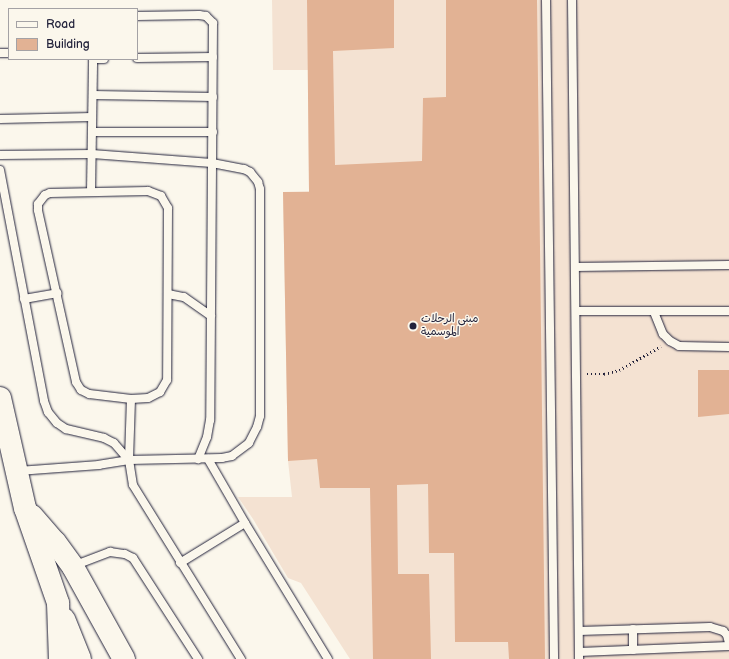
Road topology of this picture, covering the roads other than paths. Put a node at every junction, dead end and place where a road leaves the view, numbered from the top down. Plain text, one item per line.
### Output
1 (546, 0) edge
2 (572, 0) edge
3 (138, 16) edge
4 (213, 57) junction
5 (138, 58) edge
6 (93, 60) edge
7 (93, 95) junction
8 (213, 97) junction
9 (92, 117) junction
10 (0, 119) edge
11 (92, 132) junction
12 (213, 132) junction
13 (92, 154) junction
14 (0, 155) edge
15 (212, 163) junction
16 (0, 170) edge
17 (91, 192) junction
18 (729, 265) edge
19 (575, 267) junction
20 (57, 293) junction
21 (168, 294) junction
22 (24, 299) junction
23 (576, 311) junction
24 (729, 311) edge
25 (654, 312) junction
26 (211, 316) junction
27 (729, 347) edge
28 (0, 398) edge
29 (130, 398) junction
30 (198, 459) junction
31 (208, 459) junction
32 (129, 460) junction
33 (15, 471) junction
34 (25, 508) junction
35 (245, 523) junction
36 (180, 564) junction
37 (73, 566) junction
38 (58, 603) junction
39 (633, 629) junction
40 (579, 630) junction
41 (729, 645) edge
42 (632, 650) junction
43 (579, 655) edge
44 (60, 659) edge
45 (80, 659) edge
46 (124, 659) edge
47 (198, 659) edge
48 (241, 659) edge
49 (328, 659) edge
50 (554, 659) edge

1 - 50 lane
2 - 19 lane
3 - 4 lane
4 - 5 lane
4 - 8 lane
6 - 7 lane
7 - 8 lane
7 - 9 lane
8 - 12 lane
9 - 10 lane
9 - 11 lane
11 - 12 lane
11 - 13 lane
12 - 15 lane
13 - 14 lane
13 - 15 lane
13 - 17 lane
15 - 26 lane
15 - 31 lane
16 - 22 lane
17 - 20 lane
17 - 21 lane
18 - 19 lane
19 - 23 lane
20 - 22 lane
20 - 29 lane
21 - 26 lane
21 - 29 lane
22 - 32 lane
23 - 25 lane
23 - 40 lane
24 - 25 lane
25 - 27 lane
26 - 30 lane
28 - 33 main road
29 - 32 lane
30 - 31 lane
30 - 32 lane
31 - 35 lane
32 - 33 lane
32 - 36 lane
33 - 34 main road
34 - 37 main road
34 - 38 main road
35 - 36 lane
35 - 49 lane
36 - 48 lane
37 - 46 main road
37 - 47 lane
38 - 44 main road
38 - 45 main road
39 - 40 lane
39 - 41 lane
39 - 42 lane
40 - 43 lane
41 - 42 lane
42 - 43 lane

